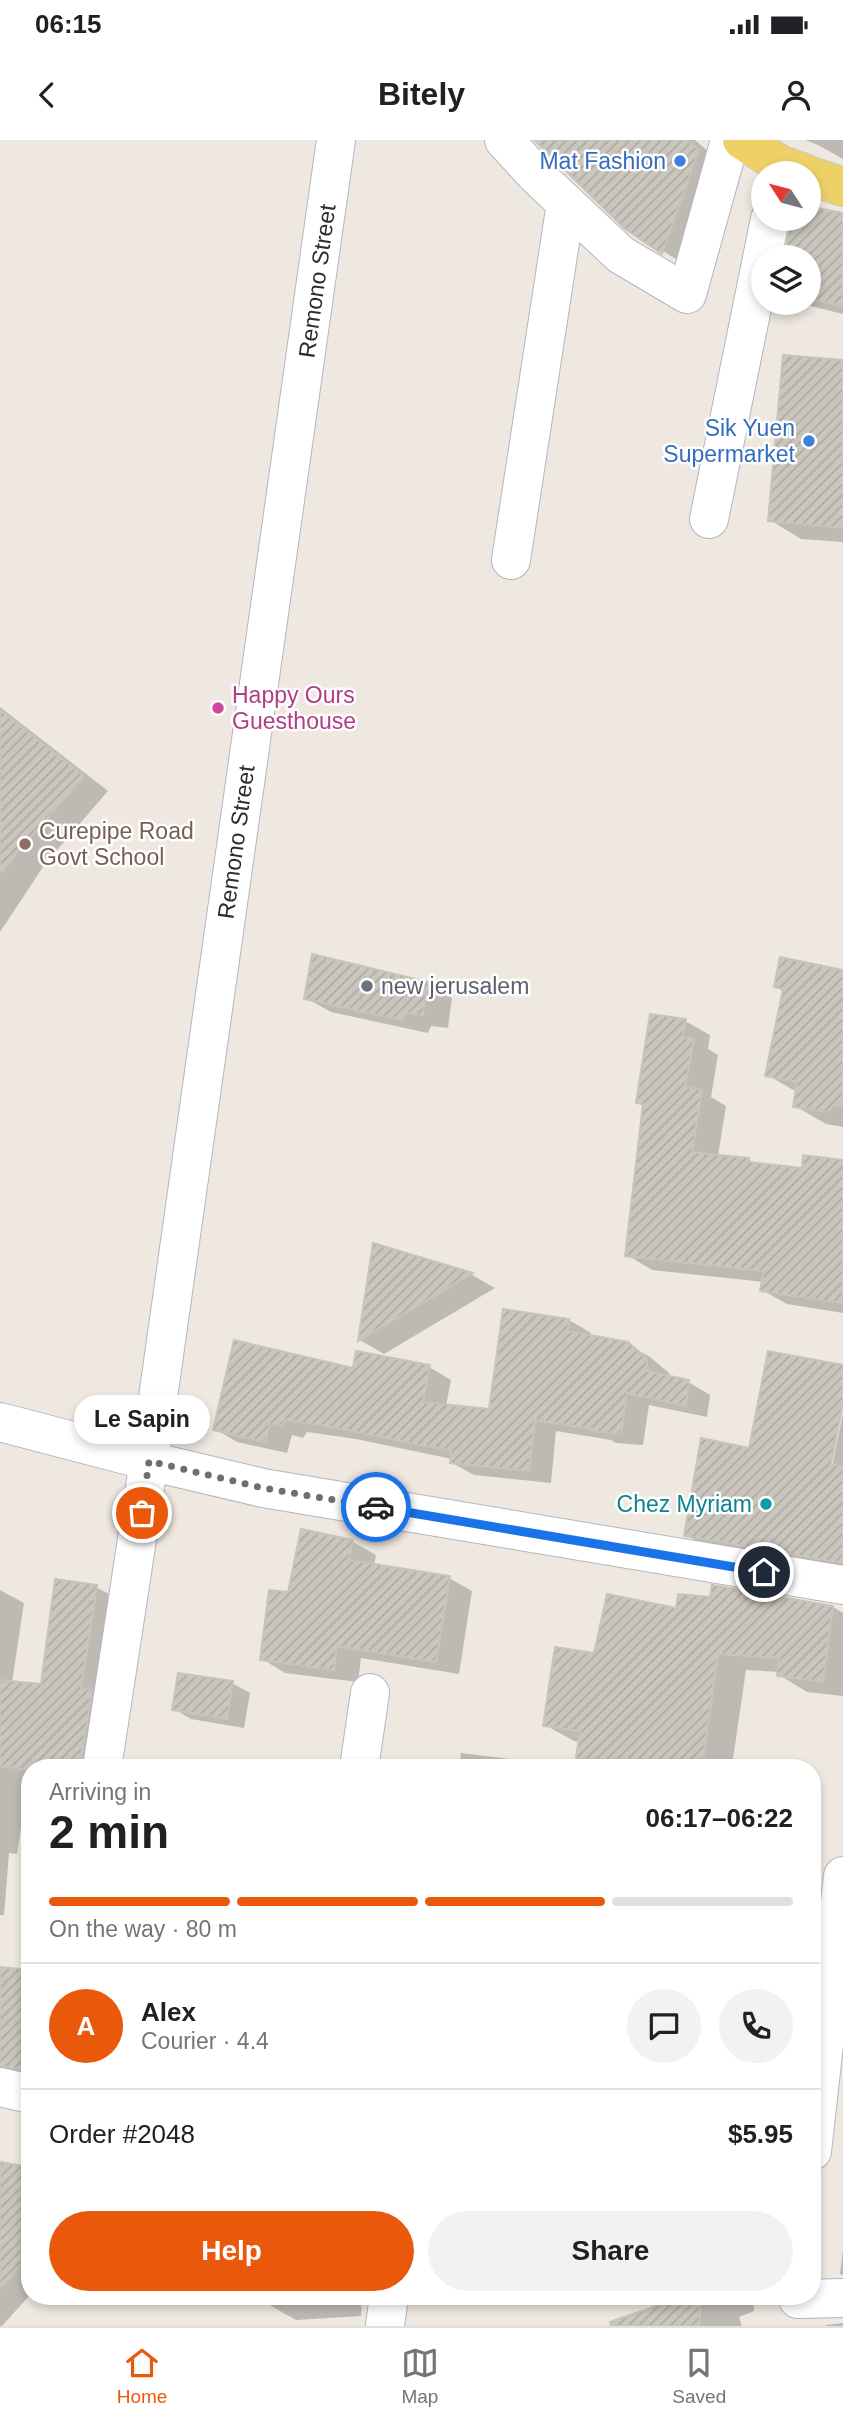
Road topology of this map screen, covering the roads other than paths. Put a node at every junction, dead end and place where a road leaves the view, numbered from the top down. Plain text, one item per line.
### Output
1 (336, 140) edge
2 (505, 140) edge
3 (730, 140) edge
4 (742, 140) edge
5 (775, 161) edge
6 (821, 180) edge
7 (843, 187) edge
8 (566, 203) junction
9 (768, 231) edge
10 (709, 519) dead end
11 (511, 560) dead end
12 (0, 1422) edge
13 (149, 1461) junction
14 (843, 1586) edge
15 (370, 1693) dead end
16 (103, 1759) edge
17 (360, 1759) edge
18 (843, 1876) edge
19 (825, 1913) edge
20 (821, 1986) edge
21 (0, 2088) edge
22 (21, 2092) edge
23 (843, 2298) edge
24 (821, 2302) edge
25 (388, 2305) edge
26 (385, 2326) edge

1 - 13 street, Remono Street
2 - 8 street
3 - 8 street
4 - 5 main road
6 - 7 main road
8 - 11 street
9 - 10 street
12 - 13 street
13 - 14 street
13 - 16 street, Remono Street
15 - 17 street
18 - 19 street
19 - 20 street
21 - 22 street
23 - 24 street
25 - 26 street

